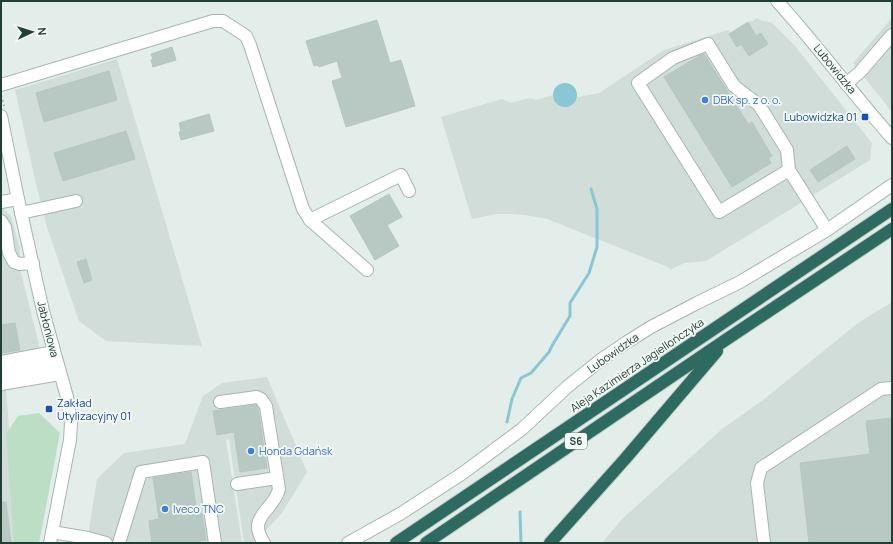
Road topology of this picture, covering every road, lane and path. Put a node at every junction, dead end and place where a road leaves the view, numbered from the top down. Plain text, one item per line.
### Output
1 (777, 1) edge
2 (891, 39) edge
3 (846, 84) junction
4 (1, 85) edge
5 (1, 116) edge
6 (892, 138) edge
7 (789, 170) junction
8 (892, 185) edge
9 (409, 191) dead end
10 (18, 199) junction
11 (76, 201) dead end
12 (1, 202) edge
13 (892, 209) edge
14 (22, 213) junction
15 (310, 220) junction
16 (1, 221) edge
17 (892, 229) edge
18 (827, 230) junction
19 (33, 263) junction
20 (367, 270) dead end
21 (727, 339) junction
22 (1, 362) edge
23 (57, 363) junction
24 (1, 373) edge
25 (1, 384) edge
26 (892, 388) edge
27 (220, 402) dead end
28 (277, 478) junction
29 (237, 484) dead end
30 (51, 538) edge
31 (106, 543) edge
32 (119, 543) edge
33 (215, 543) edge
34 (264, 543) edge
35 (348, 543) edge
36 (396, 543) edge
37 (426, 543) edge
38 (550, 543) edge
39 (764, 543) edge

1 - 3 street, Lubowidzka
2 - 3 street
3 - 6 street, Lubowidzka
4 - 15 street
5 - 10 street, Jabłoniowa
7 - 7 street
7 - 18 street
8 - 18 street, Lubowidzka
9 - 15 street
10 - 12 street
10 - 14 street, Jabłoniowa
11 - 14 street
13 - 36 highway, Aleja Kazimierza Jagiellończyka / S6
14 - 19 street, Jabłoniowa
15 - 20 street
16 - 19 street
17 - 21 highway, S6
18 - 35 street, Lubowidzka
19 - 23 street, Jabłoniowa
21 - 37 highway, S6
21 - 38 highway
22 - 23 street
23 - 24 street
23 - 25 street
23 - 30 street, Jabłoniowa
26 - 39 street
27 - 28 street
28 - 29 street
28 - 34 street
30 - 31 street
32 - 33 street

